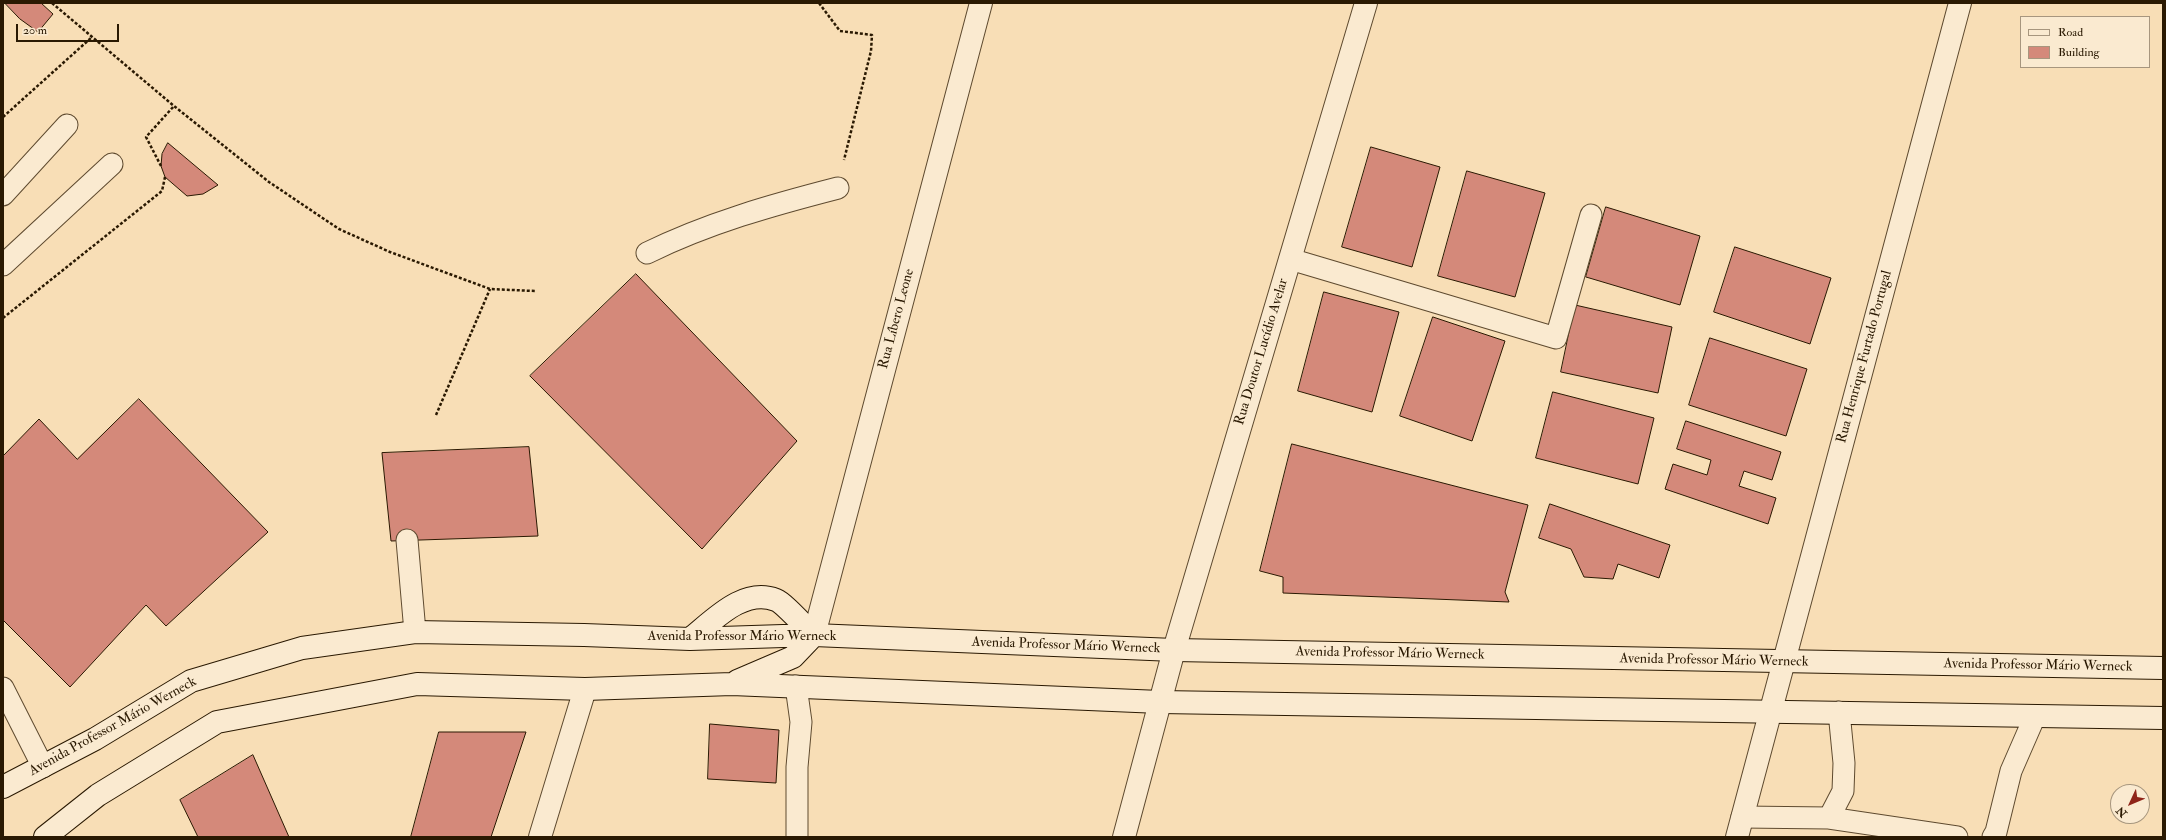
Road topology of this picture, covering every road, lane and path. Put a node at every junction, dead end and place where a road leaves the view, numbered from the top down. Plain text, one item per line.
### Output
1 (52, 3) edge
2 (819, 3) edge
3 (981, 3) edge
4 (1366, 3) edge
5 (1960, 3) edge
6 (92, 37) junction
7 (174, 106) junction
8 (3, 117) edge
9 (67, 125) dead end
10 (112, 164) dead end
11 (161, 166) dead end
12 (165, 178) dead end
13 (838, 188) joint
14 (3, 195) edge
15 (1591, 215) dead end
16 (647, 253) dead end
17 (1290, 259) junction
18 (3, 265) edge
19 (490, 288) junction
20 (535, 291) dead end
21 (3, 318) edge
22 (436, 415) dead end
23 (407, 540) dead end
24 (415, 632) junction
25 (814, 635) junction
26 (690, 639) junction
27 (1174, 650) junction
28 (1783, 662) junction
29 (2163, 668) edge
30 (732, 684) junction
31 (796, 686) junction
32 (3, 688) edge
33 (585, 689) junction
34 (1160, 702) junction
35 (1772, 711) junction
36 (1839, 712) junction
37 (2035, 716) junction
38 (2163, 718) edge
39 (43, 767) junction
40 (3, 787) edge
41 (1829, 818) junction
42 (1740, 827) edge
43 (45, 837) edge
44 (540, 837) edge
45 (797, 837) edge
46 (1124, 837) edge
47 (1957, 837) edge
48 (1993, 837) edge

1 - 6 path
2 - 13 path
3 - 25 main road, Rua Líbero Leone
4 - 17 main road, Rua Doutor Lucídio Avelar
5 - 28 main road, Rua Henrique Furtado Portugal
6 - 7 path
6 - 8 path
7 - 11 path
7 - 19 path
9 - 14 lane
10 - 18 lane
12 - 21 path
13 - 16 lane
15 - 17 lane
17 - 27 main road, Rua Doutor Lucídio Avelar
19 - 20 path
19 - 22 path
23 - 24 lane
24 - 26 main road, Avenida Professor Mário Werneck
24 - 39 main road, Avenida Professor Mário Werneck
25 - 26 main road, Avenida Professor Mário Werneck
25 - 26 main road
25 - 27 main road, Avenida Professor Mário Werneck
25 - 30 main road
27 - 28 main road, Avenida Professor Mário Werneck
27 - 34 main road, Rua Doutor Lucídio Avelar
28 - 29 main road, Avenida Professor Mário Werneck
28 - 35 main road, Rua Henrique Furtado Portugal
30 - 31 main road
30 - 33 main road
31 - 34 main road
31 - 45 lane
32 - 39 lane
33 - 43 main road
33 - 44 main road
34 - 35 main road
34 - 46 main road, Rua Doutor Lucídio Avelar
35 - 36 main road
35 - 42 main road, Rua Henrique Furtado Portugal
36 - 37 main road
36 - 41 lane
37 - 38 main road
37 - 48 lane
39 - 40 main road, Avenida Professor Mário Werneck
41 - 42 lane
41 - 47 lane

